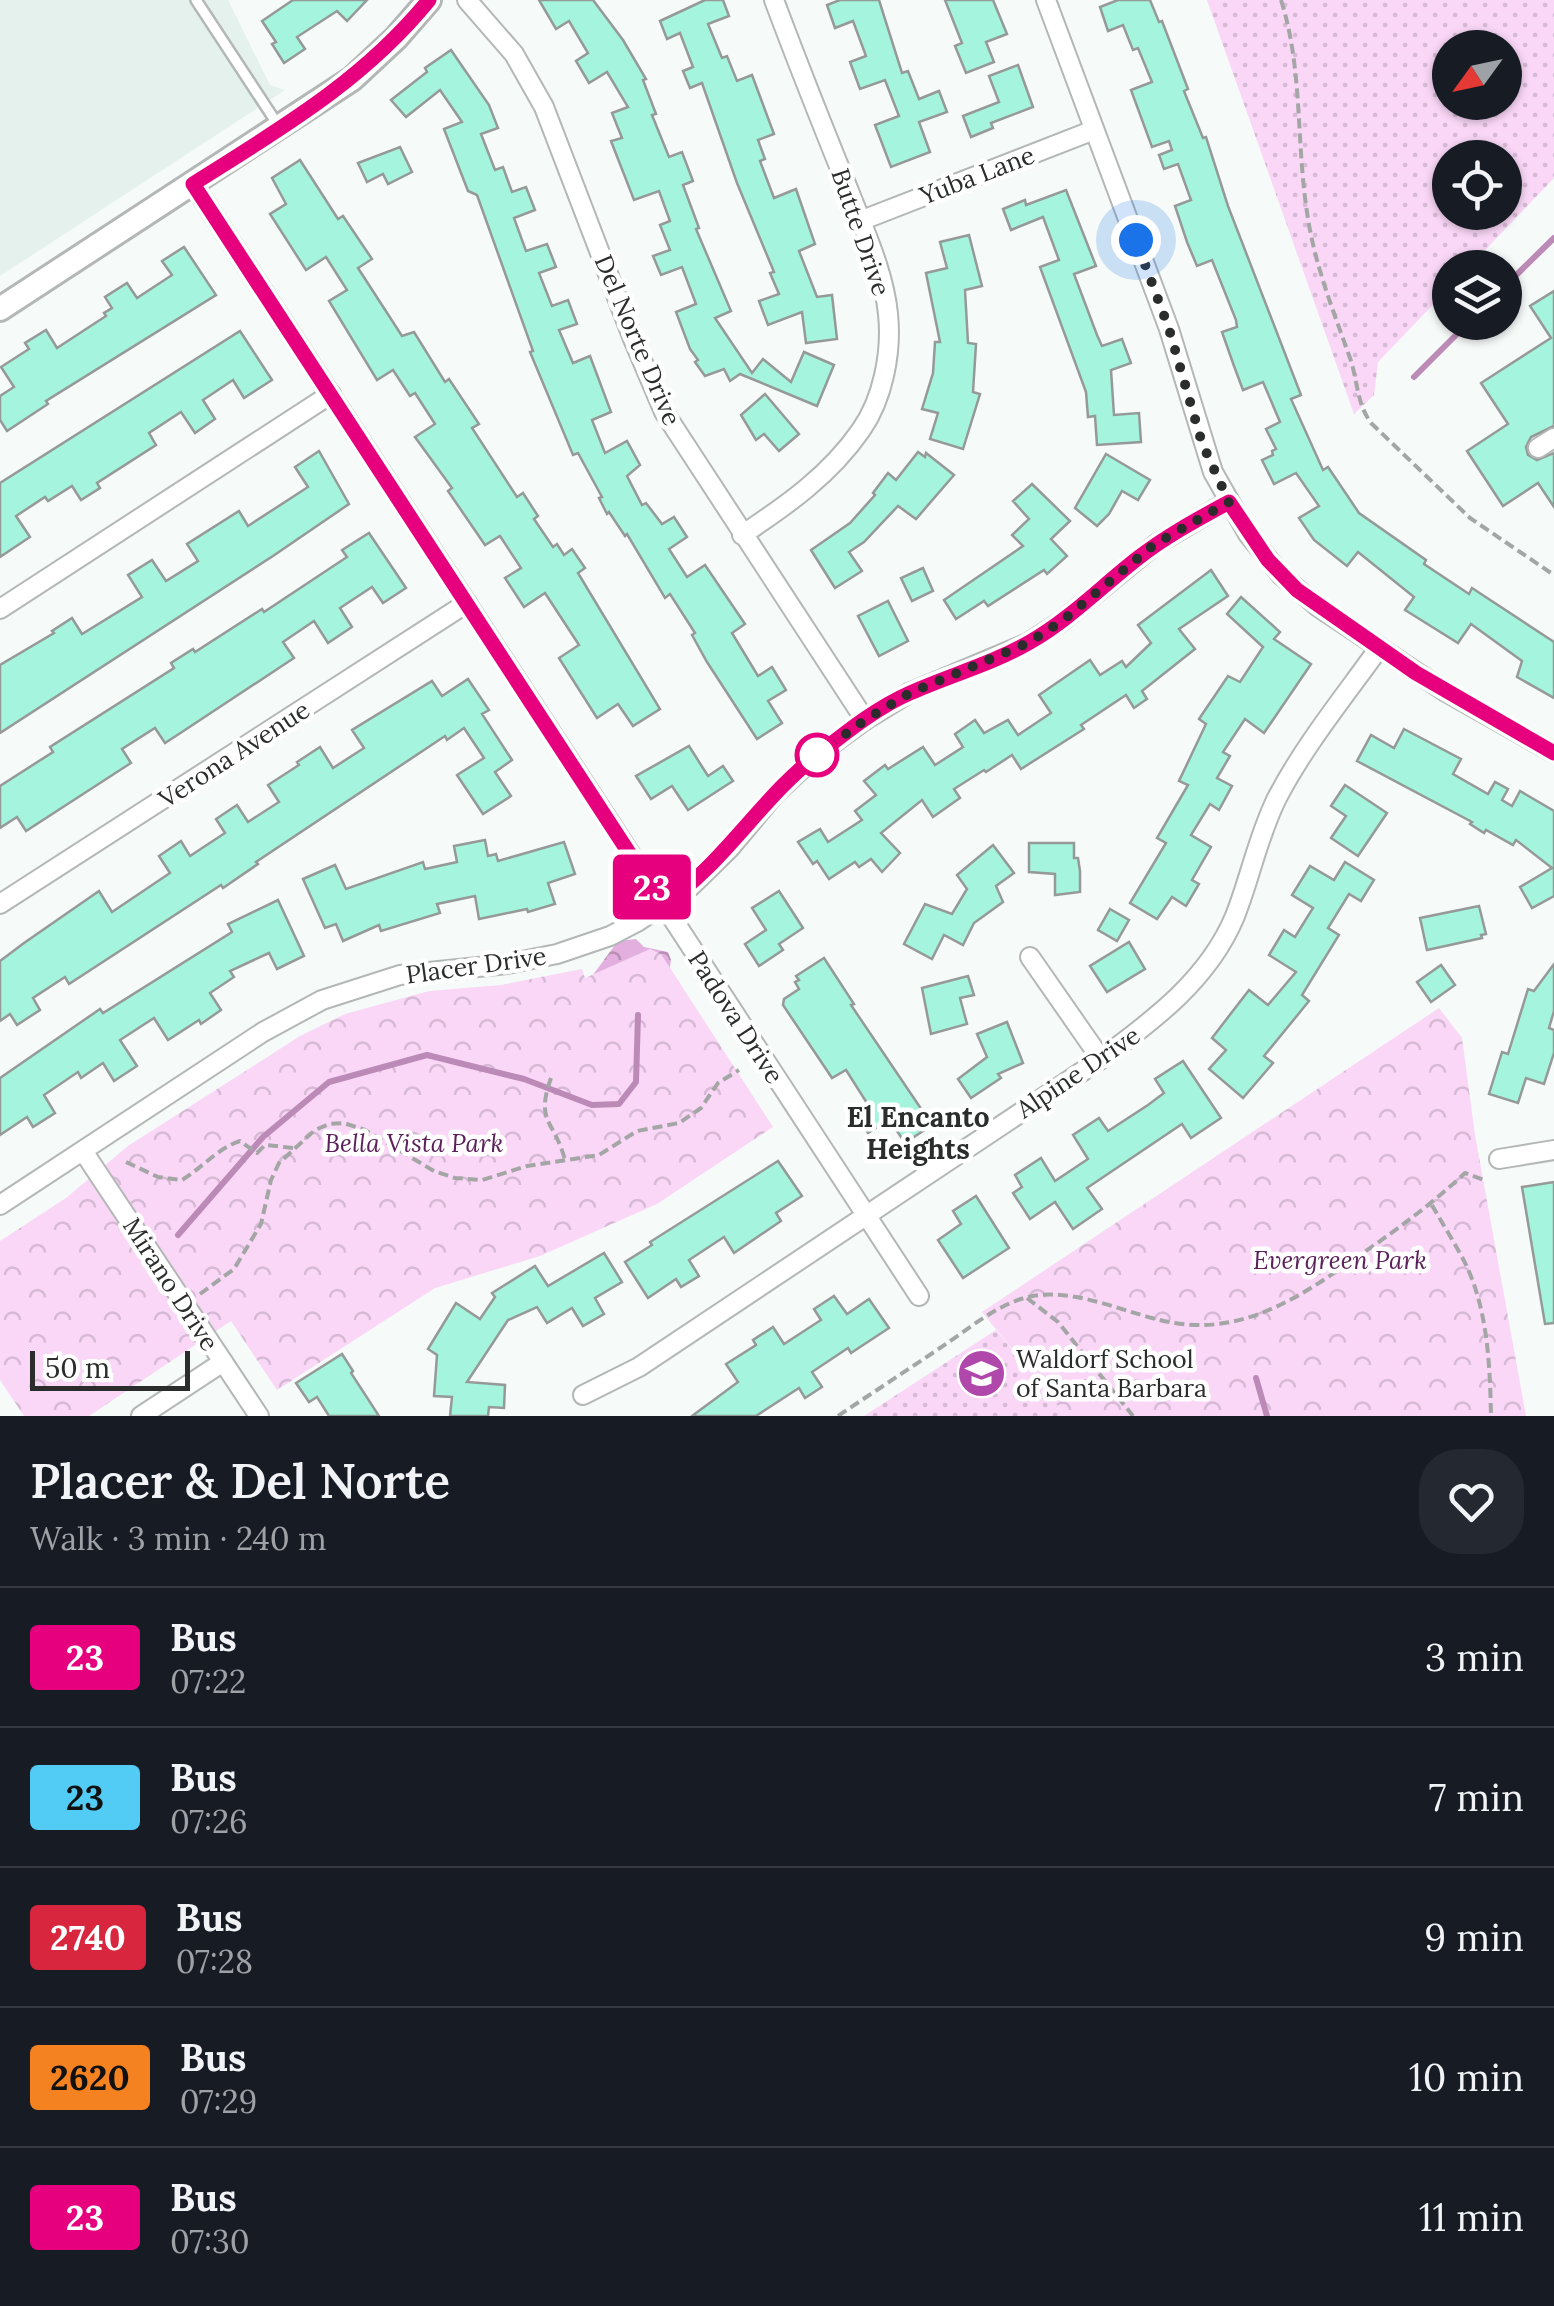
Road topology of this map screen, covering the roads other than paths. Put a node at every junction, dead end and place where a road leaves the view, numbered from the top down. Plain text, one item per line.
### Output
1 (196, 0) edge
2 (428, 0) edge
3 (467, 0) edge
4 (774, 0) edge
5 (1046, 0) edge
6 (280, 128) junction
7 (1094, 130) junction
8 (193, 184) junction
9 (860, 221) junction
10 (0, 309) edge
11 (331, 394) junction
12 (1229, 502) junction
13 (742, 535) junction
14 (467, 603) junction
15 (0, 609) edge
16 (1378, 648) junction
17 (865, 720) junction
18 (1554, 753) edge
19 (0, 904) edge
20 (663, 905) junction
21 (1030, 957) dead end
22 (1100, 1059) junction
23 (1554, 1150) edge
24 (84, 1151) junction
25 (1499, 1159) dead end
26 (0, 1206) edge
27 (866, 1215) junction
28 (919, 1296) dead end
29 (223, 1362) junction
30 (583, 1395) dead end
31 (141, 1416) edge
32 (259, 1416) edge

1 - 6 lane
2 - 6 street
3 - 13 street, Del Norte Drive
4 - 9 street, Butte Drive
5 - 7 street
6 - 8 street
7 - 9 street, Yuba Lane
7 - 12 street
8 - 10 street
8 - 11 street, Padova Drive
9 - 13 street, Butte Drive
11 - 14 street, Padova Drive
11 - 15 street
12 - 16 street
12 - 17 street, Placer Drive
13 - 17 street, Del Norte Drive
14 - 19 street, Verona Avenue
14 - 20 street, Padova Drive
16 - 18 street
16 - 22 street, Alpine Drive
17 - 20 street, Placer Drive
20 - 24 street, Placer Drive
20 - 27 street, Padova Drive
21 - 22 street
22 - 27 street, Alpine Drive
23 - 25 street
24 - 26 street, Placer Drive
24 - 29 street, Mirano Drive
27 - 28 street, Padova Drive
27 - 30 street, Alpine Drive
29 - 31 street
29 - 32 street, Mirano Drive

